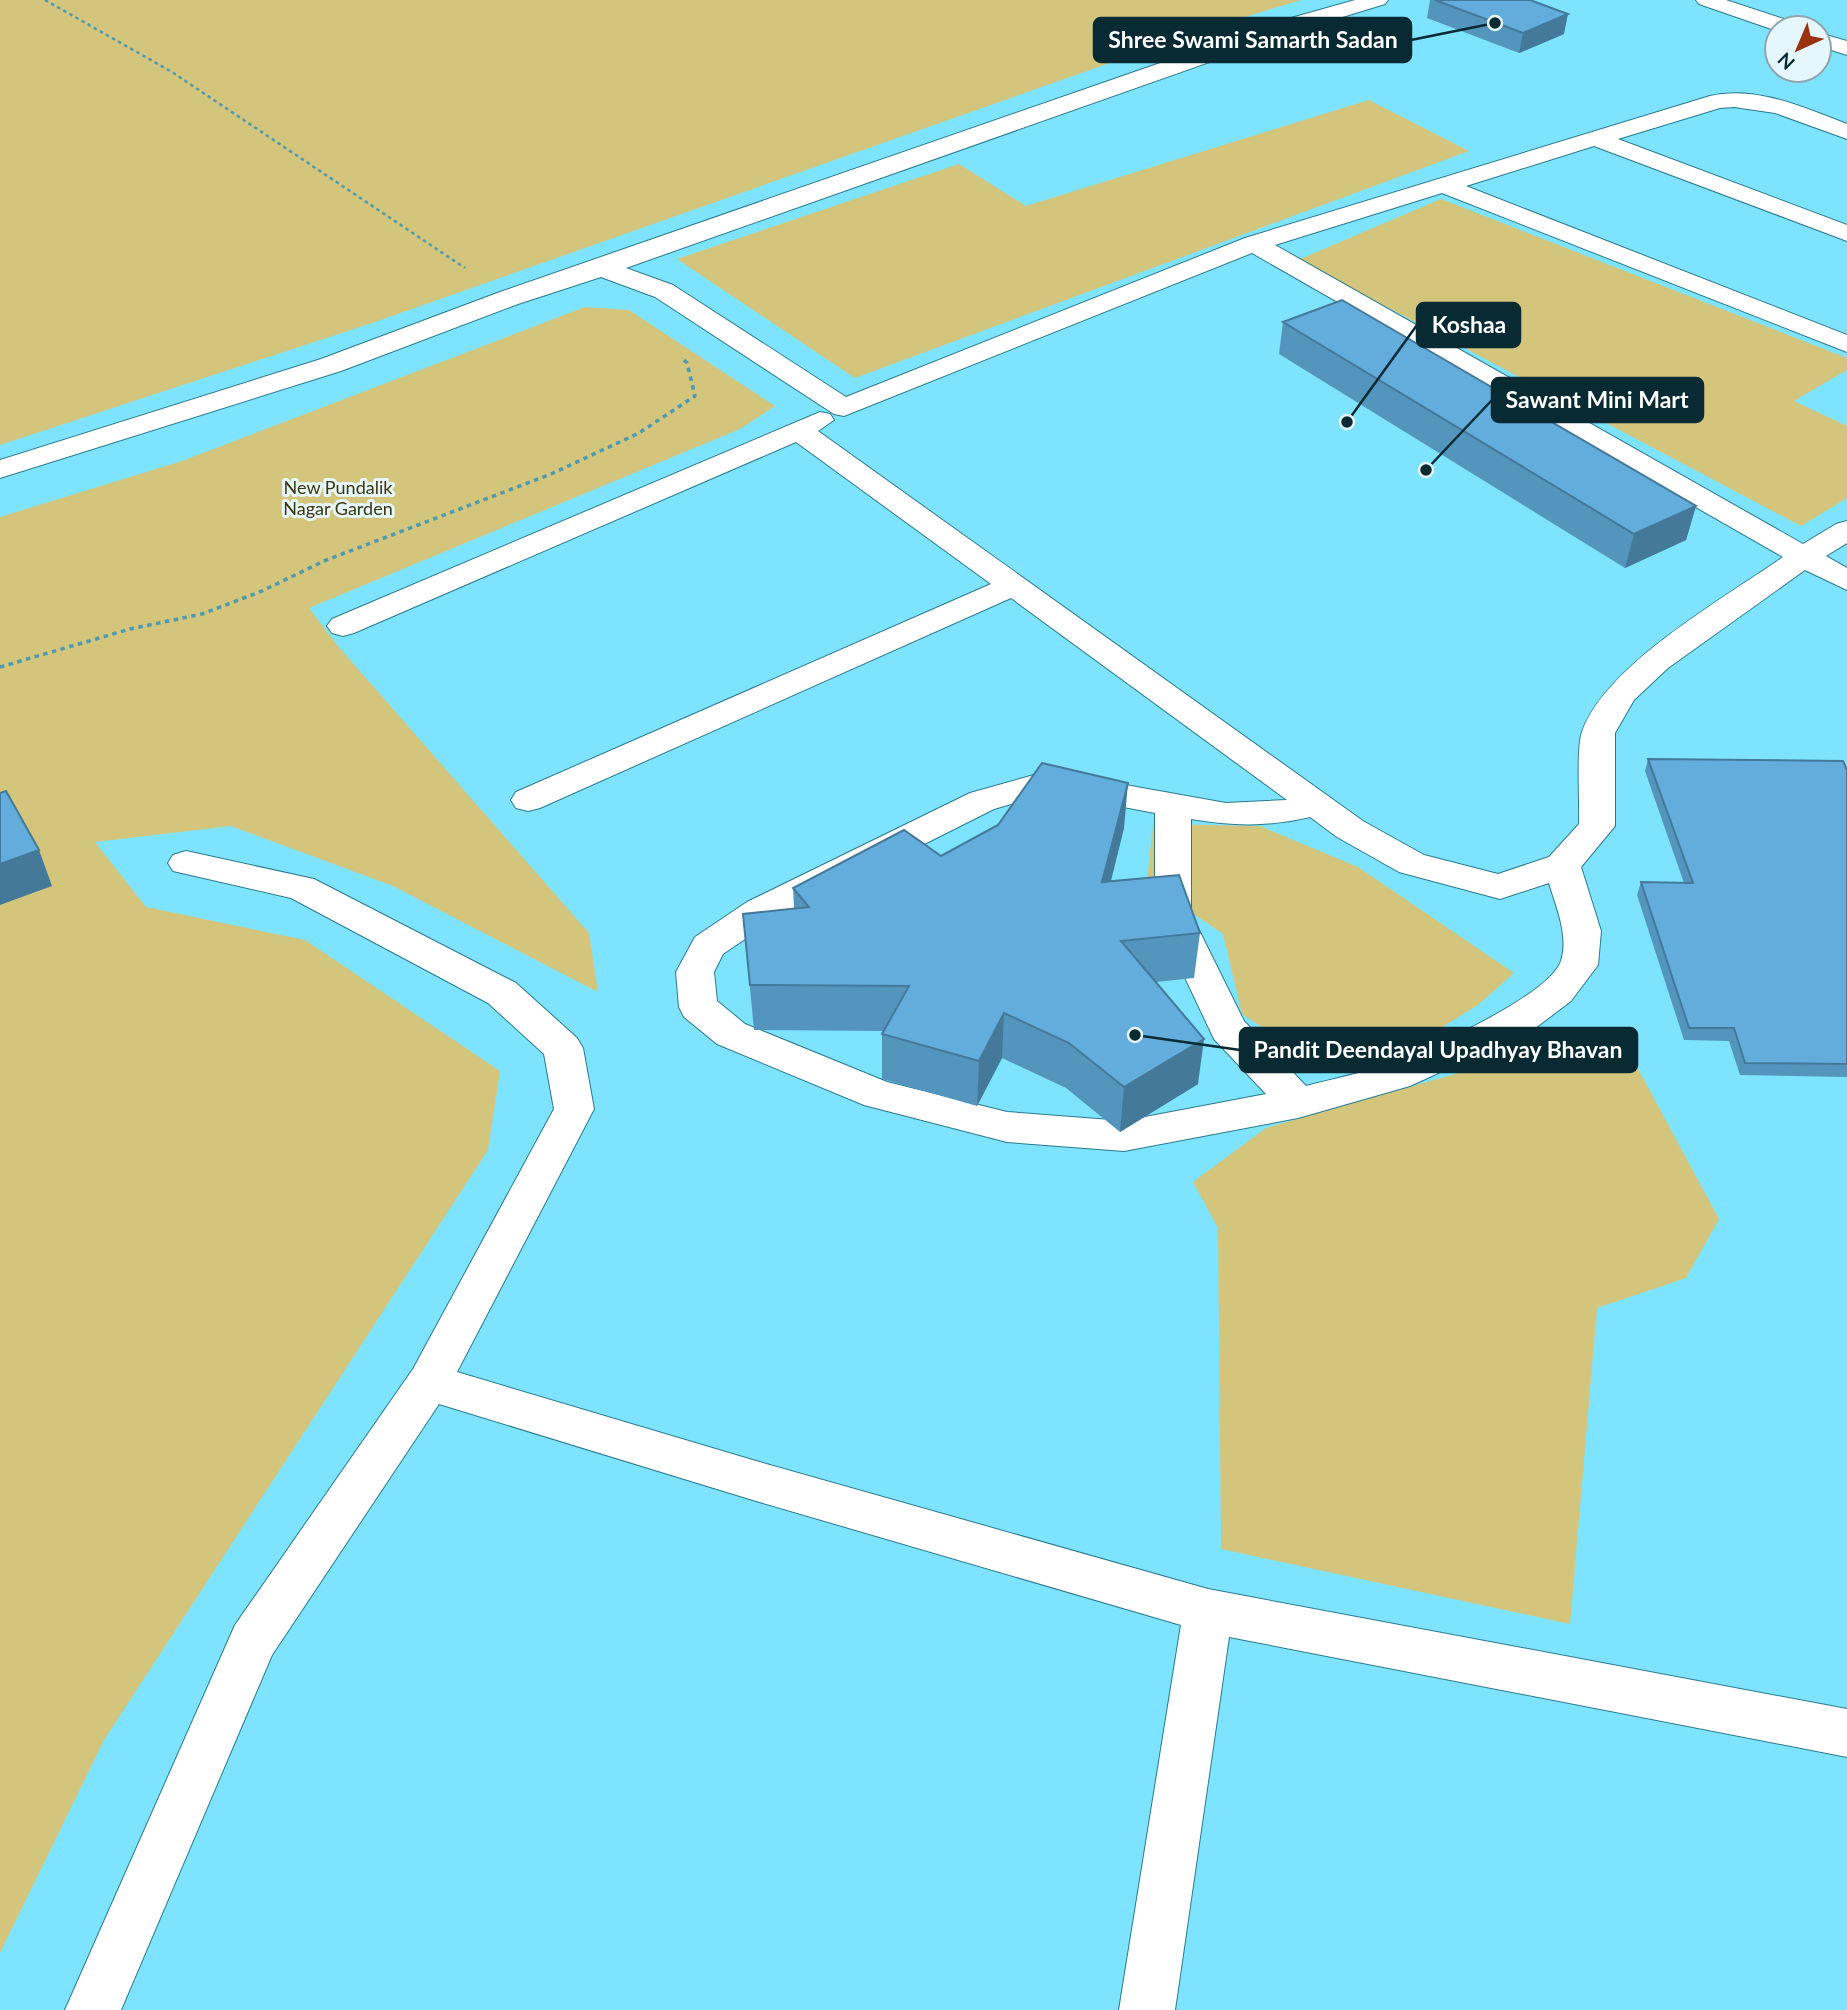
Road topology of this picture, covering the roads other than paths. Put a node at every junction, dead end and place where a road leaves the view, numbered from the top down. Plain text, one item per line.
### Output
1 (1378, 0) edge
2 (1706, 0) edge
3 (1763, 19) edge
4 (1847, 132) edge
5 (1594, 138) junction
6 (1442, 185) junction
7 (1847, 234) edge
8 (1254, 243) junction
9 (602, 268) junction
10 (1847, 344) edge
11 (844, 408) junction
12 (798, 430) junction
13 (0, 469) edge
14 (1847, 530) edge
15 (1802, 558) junction
16 (1847, 581) edge
17 (1015, 585) junction
18 (343, 626) dead end
19 (528, 800) dead end
20 (1316, 804) junction
21 (1173, 805) junction
22 (186, 863) dead end
23 (1562, 865) junction
24 (1298, 1103) junction
25 (429, 1382) junction
26 (1208, 1611) junction
27 (1847, 1733) edge
28 (93, 2010) edge
29 (1147, 2010) edge

1 - 9 street
2 - 3 street
4 - 5 street
5 - 6 street
5 - 7 street
6 - 8 street
6 - 10 street
8 - 11 street
8 - 15 street
9 - 11 street
9 - 13 street
11 - 12 street
12 - 17 street
12 - 18 street
14 - 15 street
15 - 16 street
15 - 23 street
17 - 19 street
17 - 20 street
20 - 21 street
20 - 23 street
21 - 24 street
21 - 24 street
22 - 25 street
23 - 24 street
25 - 26 street
25 - 28 street
26 - 27 street
26 - 29 street

